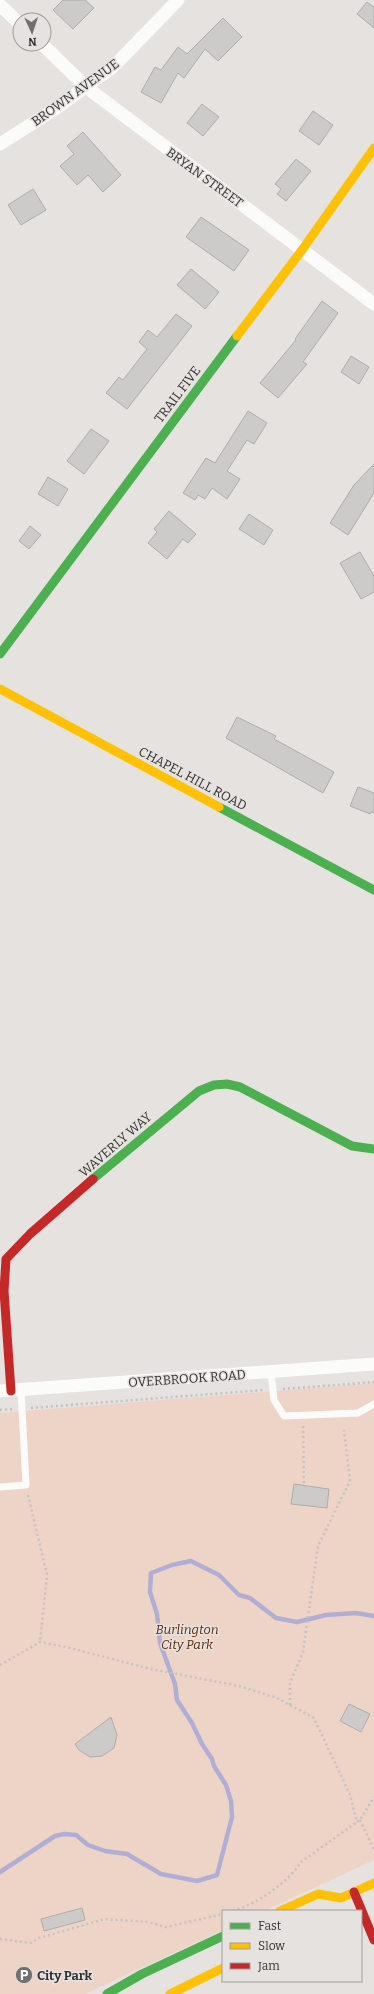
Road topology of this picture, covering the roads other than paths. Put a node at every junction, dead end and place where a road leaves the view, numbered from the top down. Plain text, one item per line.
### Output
1 (178, 0) edge
2 (0, 5) edge
3 (12, 16) edge
4 (50, 52) edge
5 (86, 87) junction
6 (0, 144) edge
7 (374, 148) edge
8 (302, 250) junction
9 (374, 304) edge
10 (0, 654) edge
11 (0, 689) edge
12 (374, 890) edge
13 (374, 1148) edge
14 (3, 1256) edge
15 (374, 1364) edge
16 (271, 1372) junction
17 (10, 1391) edge
18 (374, 1404) edge
19 (0, 1487) edge
20 (374, 1883) edge
21 (354, 1892) junction
22 (282, 1910) edge
23 (362, 1910) edge
24 (362, 1911) edge
25 (222, 1936) edge
26 (374, 1940) edge
27 (222, 1968) edge
28 (107, 1994) edge
29 (170, 1994) edge

1 - 5 street, BROWN AVENUE
2 - 3 street
4 - 5 street, BRYAN STREET
5 - 6 street, BROWN AVENUE
5 - 8 street, BRYAN STREET
7 - 8 street, TRAIL FIVE
8 - 9 street, BRYAN STREET
8 - 10 street, TRAIL FIVE
11 - 12 street, CHAPEL HILL ROAD
13 - 14 street, WAVERLY WAY
14 - 17 street, WAVERLY WAY
15 - 16 street, OVERBROOK ROAD
16 - 17 street, OVERBROOK ROAD
16 - 18 lane
17 - 19 lane
20 - 21 street
21 - 22 street
21 - 23 street
24 - 26 street
25 - 28 street
27 - 29 street

